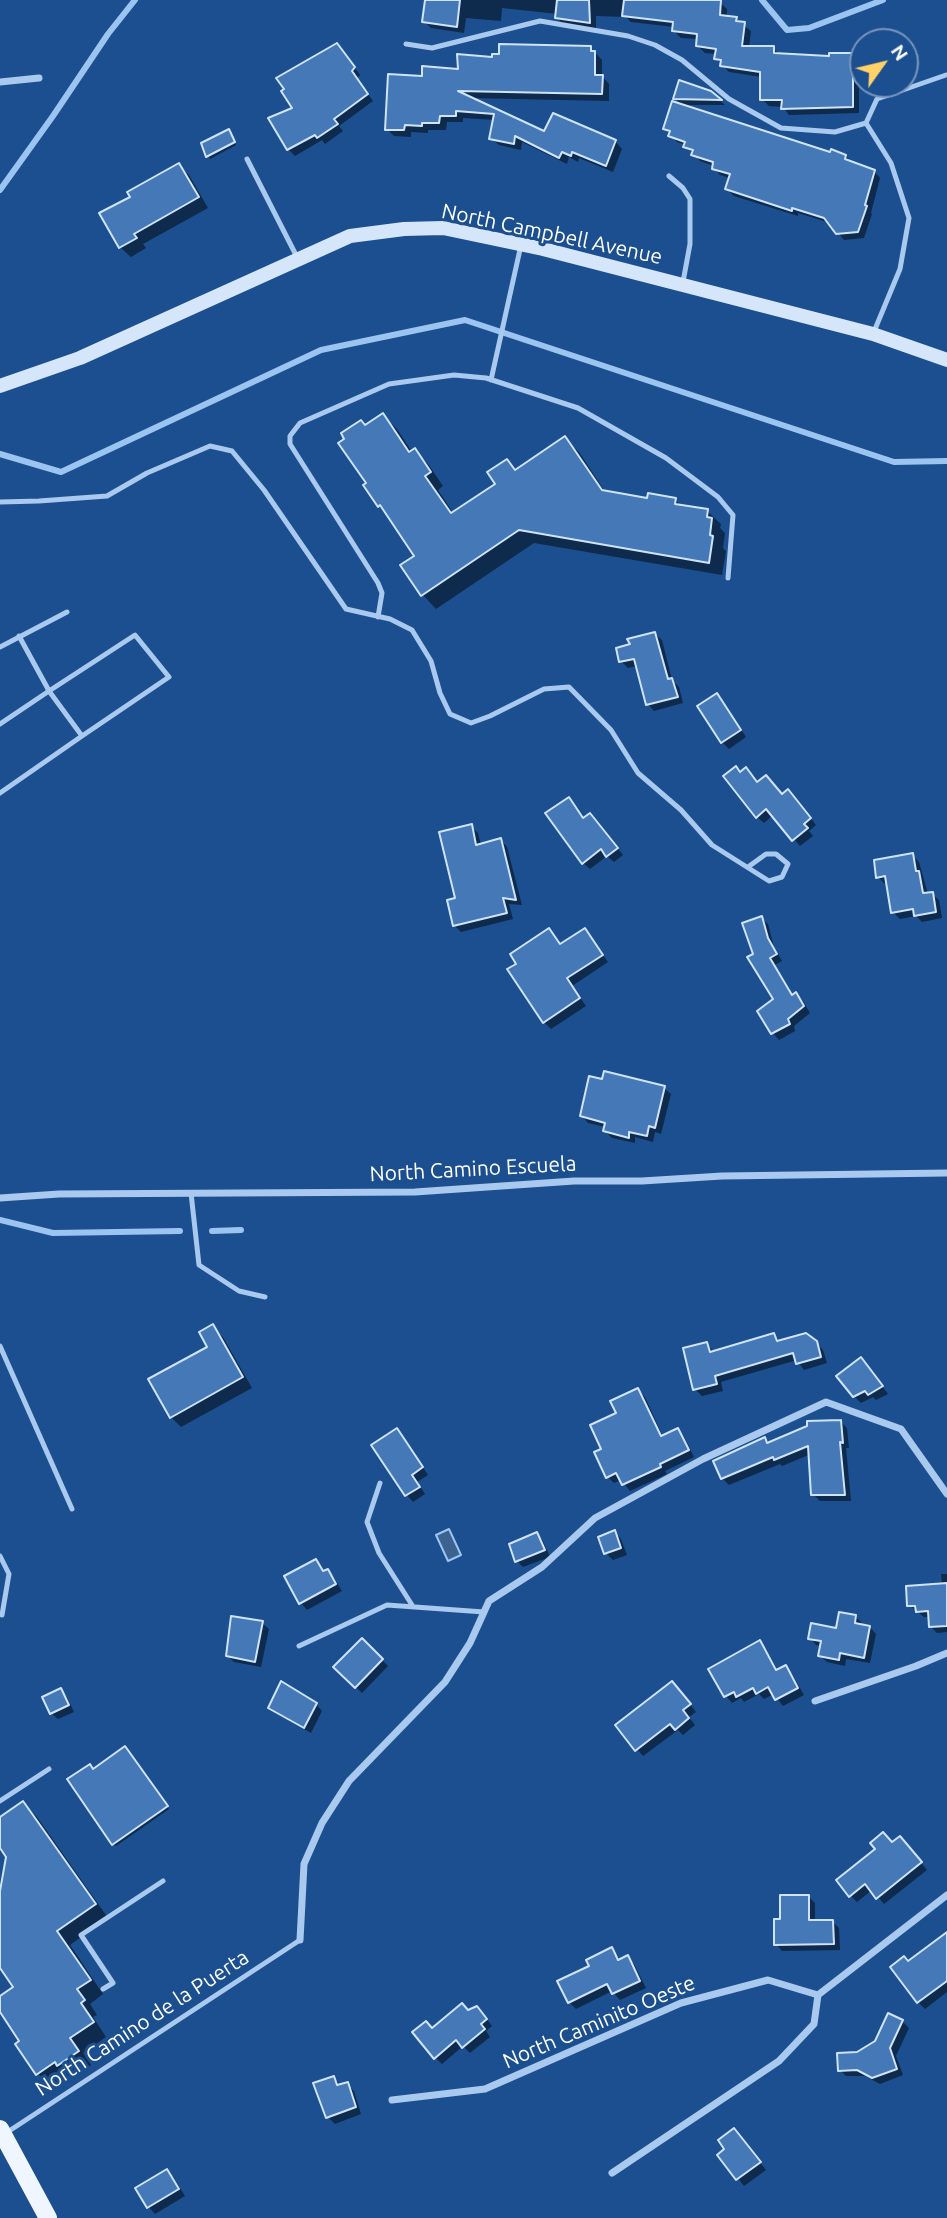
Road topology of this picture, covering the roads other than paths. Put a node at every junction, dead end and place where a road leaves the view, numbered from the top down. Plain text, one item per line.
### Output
1 (406, 44) dead end
2 (946, 75) edge
3 (39, 78) dead end
4 (0, 82) edge
5 (866, 123) junction
6 (247, 159) dead end
7 (669, 176) dead end
8 (522, 245) junction
9 (298, 259) junction
10 (683, 285) junction
11 (873, 334) junction
12 (947, 360) edge
13 (491, 380) junction
14 (0, 386) edge
15 (0, 503) edge
16 (728, 578) dead end
17 (67, 612) dead end
18 (378, 617) junction
19 (19, 636) junction
20 (0, 647) edge
21 (49, 691) junction
22 (0, 724) edge
23 (82, 736) junction
24 (0, 793) edge
25 (748, 867) junction
26 (947, 1173) edge
27 (191, 1193) junction
28 (0, 1198) edge
29 (265, 1297) dead end
30 (0, 1346) edge
31 (380, 1483) dead end
32 (947, 1493) edge
33 (72, 1509) dead end
34 (0, 1556) edge
35 (412, 1605) junction
36 (484, 1612) junction
37 (2, 1615) dead end
38 (299, 1646) dead end
39 (947, 1653) edge
40 (815, 1701) dead end
41 (49, 1769) dead end
42 (0, 1801) edge
43 (163, 1881) dead end
44 (947, 1895) edge
45 (300, 1941) joint
46 (103, 1989) dead end
47 (818, 1995) junction
48 (392, 2100) dead end
49 (2, 2132) edge
50 (612, 2173) dead end
51 (48, 2218) edge

1 - 5 lane
2 - 5 lane
3 - 4 street
5 - 11 lane
6 - 9 lane
7 - 10 lane
8 - 9 main road, North Campbell Avenue
8 - 10 main road, North Campbell Avenue
8 - 13 lane
9 - 14 main road, North Campbell Avenue
10 - 11 main road, North Campbell Avenue
11 - 12 main road, North Campbell Avenue
13 - 16 lane
13 - 18 lane
15 - 18 lane
17 - 19 lane
18 - 25 lane
19 - 20 lane
19 - 21 lane
21 - 22 lane
21 - 23 lane
21 - 23 lane
23 - 24 lane
25 - 25 lane
26 - 27 street, North Camino Escuela
27 - 28 street, North Camino Escuela
27 - 29 lane
30 - 33 lane
31 - 35 lane
32 - 36 street
34 - 37 lane
35 - 36 lane
35 - 38 lane
36 - 45 street
39 - 40 street
41 - 42 lane
43 - 46 lane
44 - 47 street
45 - 49 lane, North Camino de la Puerta
47 - 48 street, North Caminito Oeste
47 - 50 street
49 - 51 main road

